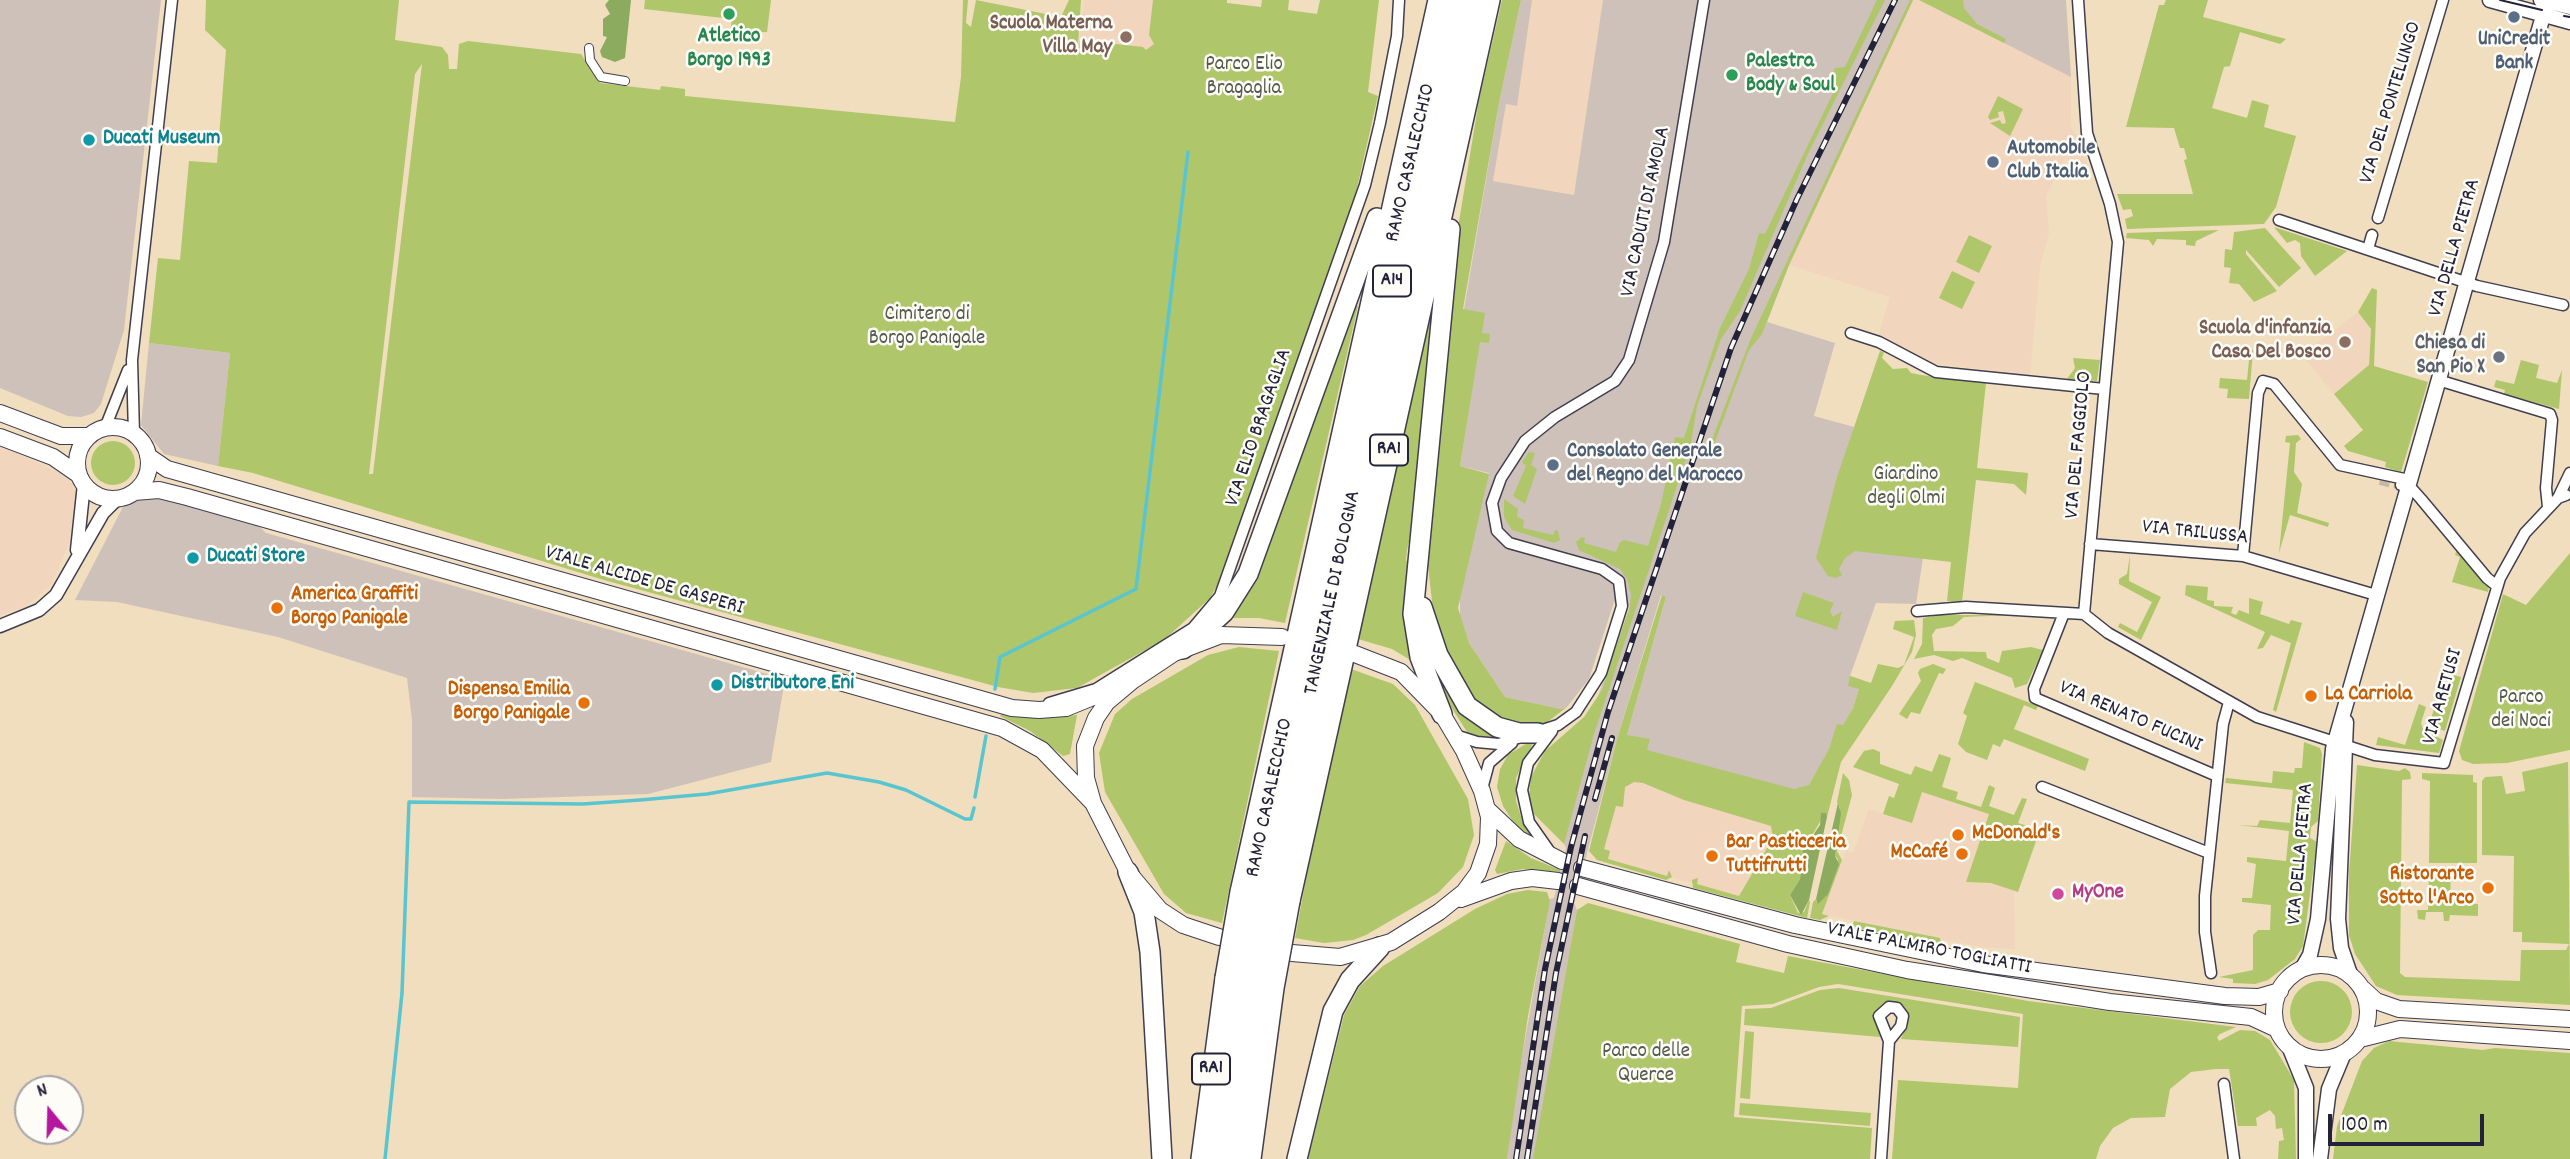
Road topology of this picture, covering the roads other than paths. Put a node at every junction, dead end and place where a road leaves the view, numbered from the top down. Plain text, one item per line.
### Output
1 (172, 0) edge
2 (1399, 0) edge
3 (1437, 0) edge
4 (1456, 0) edge
5 (1472, 0) edge
6 (1490, 0) edge
7 (1704, 0) edge
8 (2078, 0) edge
9 (2443, 0) edge
10 (2490, 0) edge
11 (2543, 6) edge
12 (2570, 7) edge
13 (2570, 22) edge
14 (589, 48) dead end
15 (1425, 52) junction
16 (1477, 58) junction
17 (625, 81) dead end
18 (2378, 218) dead end
19 (2279, 220) dead end
20 (2372, 235) dead end
21 (2368, 249) junction
22 (2469, 283) junction
23 (2563, 305) dead end
24 (1851, 333) dead end
25 (132, 360) junction
26 (2438, 380) junction
27 (2105, 389) junction
28 (0, 413) edge
29 (105, 428) junction
30 (134, 434) junction
31 (89, 436) junction
32 (0, 437) edge
33 (148, 456) junction
34 (2368, 473) junction
35 (2570, 473) edge
36 (82, 480) junction
37 (2380, 480) tunnel mouth
38 (2404, 484) junction
39 (134, 492) junction
40 (2564, 495) edge
41 (117, 499) junction
42 (2548, 508) junction
43 (2090, 544) junction
44 (2243, 556) junction
45 (76, 557) junction
46 (1418, 559) junction
47 (2497, 586) junction
48 (2376, 595) junction
49 (1917, 611) dead end
50 (2064, 613) junction
51 (2084, 614) junction
52 (0, 626) edge
53 (1282, 637) dead end
54 (1184, 649) junction
55 (1354, 654) dead end
56 (1132, 681) junction
57 (975, 698) junction
58 (2229, 702) junction
59 (1442, 714) junction
60 (1558, 724) junction
61 (1538, 733) junction
62 (1455, 734) junction
63 (1515, 741) junction
64 (2341, 743) junction
65 (2217, 776) junction
66 (2042, 787) dead end
67 (1482, 791) junction
68 (1093, 803) junction
69 (1487, 809) junction
70 (2209, 853) junction
71 (1559, 860) joint
72 (1582, 868) dead end
73 (1128, 872) junction
74 (1558, 881) dead end
75 (1578, 886) dead end
76 (1265, 896) junction
77 (1452, 903) junction
78 (1219, 937) dead end
79 (1380, 947) junction
80 (1292, 953) dead end
81 (2302, 969) junction
82 (2211, 973) dead end
83 (2350, 974) junction
84 (1250, 983) junction
85 (2363, 989) junction
86 (2280, 991) junction
87 (2570, 1019) edge
88 (2277, 1028) junction
89 (2360, 1039) junction
90 (1889, 1041) dead end
91 (2570, 1041) edge
92 (2288, 1046) junction
93 (2344, 1054) junction
94 (2224, 1084) dead end
95 (1162, 1159) edge
96 (1201, 1159) edge
97 (1218, 1159) edge
98 (1234, 1159) edge
99 (1251, 1159) edge
100 (1297, 1159) edge
101 (1881, 1159) edge
102 (2234, 1159) edge
103 (2306, 1159) edge
104 (2320, 1159) edge

1 - 25 street
2 - 57 street, VIA ELIO BRAGAGLIA
3 - 15 highway, TANGENZIALE DI BOLOGNA / RA1
4 - 76 highway, RAMO CASALECCHIO / A14
5 - 76 highway, RAMO CASALECCHIO / A14
6 - 16 highway, TANGENZIALE DI BOLOGNA / RA1
7 - 60 street, VIA CADUTI DI AMOLA
8 - 27 street, VIA DEL FAGGIOLO
9 - 18 street, VIA DEL PONTELUNGO
10 - 11 main road
11 - 12 main road
11 - 13 main road
11 - 22 main road, VIA DELLA PIETRA
14 - 17 street
15 - 54 highway
15 - 76 highway, TANGENZIALE DI BOLOGNA / RA1
16 - 46 highway
16 - 76 highway, TANGENZIALE DI BOLOGNA / RA1
19 - 21 street
20 - 21 street
21 - 22 street
22 - 23 street
22 - 26 main road, VIA DELLA PIETRA
24 - 27 street
25 - 29 street
25 - 30 street
26 - 38 main road, VIA DELLA PIETRA
26 - 42 street
27 - 43 street, VIA DEL FAGGIOLO
28 - 31 main road
29 - 30 main road
29 - 31 main road
30 - 33 main road
31 - 36 main road
32 - 36 main road
33 - 39 main road
33 - 57 main road, VIALE ALCIDE DE GASPERI
34 - 37 street
34 - 38 street
34 - 44 street
35 - 40 street, VIA ARETUSI
36 - 41 main road
36 - 45 street
38 - 47 street
38 - 48 main road, VIA DELLA PIETRA
39 - 41 main road
39 - 68 main road, VIALE ALCIDE DE GASPERI
40 - 42 street, VIA ARETUSI
41 - 45 street
42 - 47 street, VIA ARETUSI
43 - 44 street, VIA TRILUSSA
43 - 51 street, VIA DEL FAGGIOLO
44 - 48 street, VIA TRILUSSA
45 - 52 street
46 - 59 highway
46 - 61 highway
47 - 64 street, VIA ARETUSI
48 - 64 main road, VIA DELLA PIETRA
49 - 50 street
50 - 51 street
50 - 65 street, VIA RENATO FUCINI
51 - 58 street
53 - 54 main road
54 - 56 main road
55 - 59 main road
56 - 57 main road, VIALE ALCIDE DE GASPERI
56 - 68 main road
58 - 64 street
58 - 65 street
59 - 62 main road
60 - 61 street, VIA CADUTI DI AMOLA
60 - 71 street, VIA CADUTI DI AMOLA
61 - 63 street, VIA CADUTI DI AMOLA
62 - 63 street, VIA CADUTI DI AMOLA
62 - 67 main road
63 - 67 street, VIA CADUTI DI AMOLA
64 - 81 main road, VIA DELLA PIETRA
64 - 83 main road, VIA DELLA PIETRA
65 - 70 street
66 - 70 street
67 - 69 main road
68 - 73 main road
69 - 71 main road
69 - 77 main road
70 - 82 street
72 - 86 main road, VIALE PALMIRO TOGLIATTI
73 - 78 main road
73 - 95 highway
74 - 77 main road
75 - 88 main road, VIALE PALMIRO TOGLIATTI
76 - 84 highway, RAMO CASALECCHIO / A14, bridge
76 - 84 highway, TANGENZIALE DI BOLOGNA / RA1, bridge
77 - 79 main road
79 - 80 main road
79 - 100 highway
81 - 83 main road
81 - 86 main road
83 - 85 main road
84 - 96 highway, TANGENZIALE DI BOLOGNA / RA1
84 - 97 highway, RAMO CASALECCHIO / A14
84 - 98 highway, RAMO CASALECCHIO / A14
84 - 99 highway, TANGENZIALE DI BOLOGNA / RA1
85 - 87 main road
85 - 89 main road
86 - 88 main road
88 - 92 main road
89 - 91 main road
89 - 93 main road
90 - 101 street
92 - 93 main road
92 - 103 main road
93 - 104 main road
94 - 102 street

